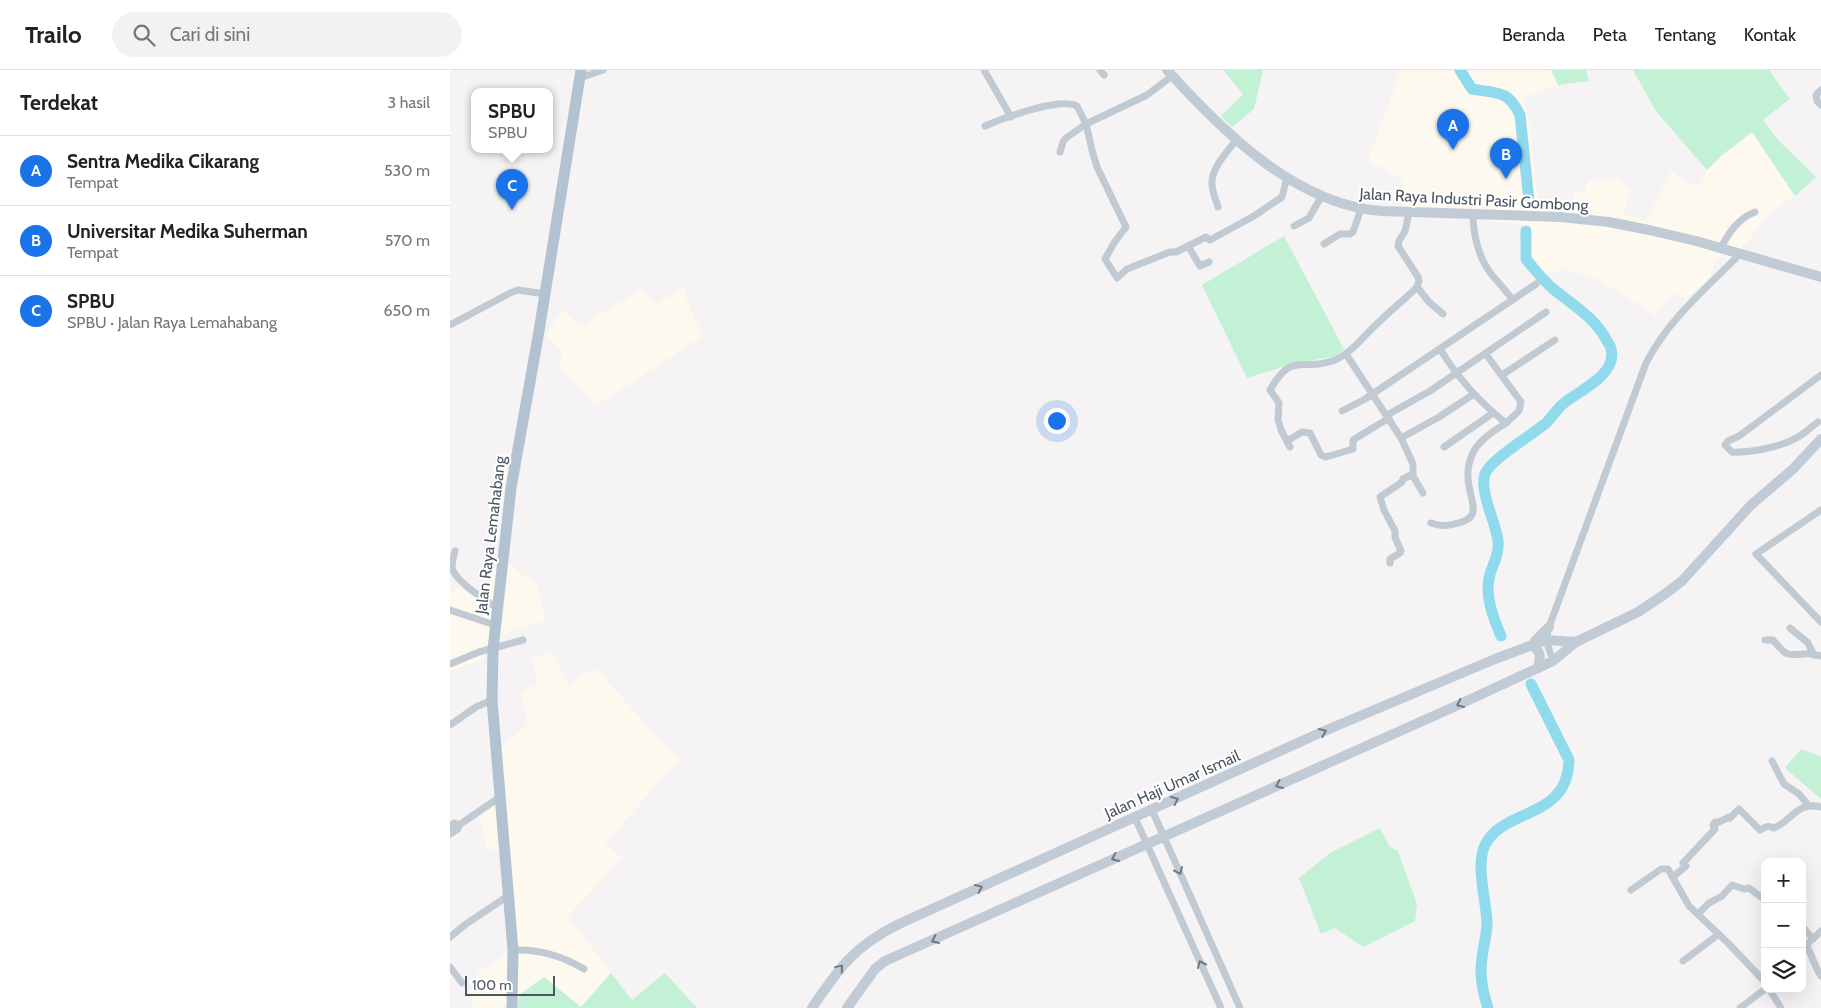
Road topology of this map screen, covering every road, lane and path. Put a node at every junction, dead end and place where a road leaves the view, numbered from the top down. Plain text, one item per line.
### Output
1 (603, 70) edge
2 (984, 70) edge
3 (1170, 73) edge
4 (580, 74) edge
5 (1821, 90) edge
6 (1821, 106) edge
7 (1011, 116) junction
8 (1086, 124) junction
9 (985, 126) dead end
10 (1237, 139) junction
11 (1060, 152) dead end
12 (1287, 177) junction
13 (1322, 197) junction
14 (1218, 207) dead end
15 (1361, 209) junction
16 (1755, 212) dead end
17 (1409, 213) junction
18 (1473, 214) junction
19 (1294, 226) dead end
20 (1324, 244) dead end
21 (1188, 246) junction
22 (1720, 248) junction
23 (1740, 254) junction
24 (1209, 262) dead end
25 (1821, 277) edge
26 (1536, 284) dead end
27 (1417, 286) junction
28 (545, 294) junction
29 (1512, 300) junction
30 (1546, 312) dead end
31 (1443, 314) dead end
32 (450, 325) edge
33 (1555, 340) dead end
34 (1440, 349) junction
35 (1346, 354) junction
36 (1485, 354) junction
37 (1455, 373) junction
38 (1502, 375) junction
39 (1821, 375) edge
40 (1372, 393) junction
41 (1474, 394) junction
42 (1342, 412) dead end
43 (1493, 413) junction
44 (1388, 417) junction
45 (1818, 422) dead end
46 (1506, 424) junction
47 (1401, 438) junction
48 (1821, 439) edge
49 (1444, 447) dead end
50 (1413, 474) junction
51 (1423, 494) dead end
52 (1821, 510) edge
53 (1432, 523) dead end
54 (455, 551) dead end
55 (1390, 563) dead end
56 (497, 608) junction
57 (450, 610) edge
58 (1821, 622) edge
59 (495, 625) junction
60 (1549, 627) junction
61 (1790, 628) dead end
62 (523, 640) dead end
63 (1546, 640) junction
64 (1764, 640) dead end
65 (1576, 642) junction
66 (1529, 646) junction
67 (493, 649) junction
68 (1818, 655) edge
69 (1552, 661) junction
70 (450, 664) edge
71 (1536, 668) junction
72 (492, 700) junction
73 (450, 725) edge
74 (1772, 761) dead end
75 (500, 797) junction
76 (1808, 805) junction
77 (1821, 807) edge
78 (1152, 810) junction
79 (1135, 818) junction
80 (459, 825) junction
81 (450, 826) edge
82 (450, 834) edge
83 (1164, 836) junction
84 (1147, 844) junction
85 (1673, 877) junction
86 (1631, 890) dead end
87 (508, 896) junction
88 (1761, 898) edge
89 (1698, 914) junction
90 (1806, 931) edge
91 (1821, 931) edge
92 (1719, 934) junction
93 (450, 937) edge
94 (1813, 939) junction
95 (1806, 945) edge
96 (1805, 948) edge
97 (512, 950) junction
98 (1683, 961) dead end
99 (450, 967) edge
100 (584, 969) dead end
101 (1821, 976) edge
102 (1761, 978) edge
103 (462, 983) dead end
104 (1761, 992) edge
105 (1772, 993) edge
106 (512, 1008) edge
107 (812, 1008) edge
108 (847, 1008) edge
109 (1220, 1008) edge
110 (1240, 1008) edge
111 (1740, 1008) edge
112 (1780, 1008) edge

1 - 4 street
2 - 7 street
3 - 8 street
3 - 10 main road, Jalan Raya Industri Pasir Gombong
4 - 28 main road, Jalan Raya Lemahabang
5 - 6 street
7 - 8 street
7 - 9 street
8 - 11 street
8 - 21 street
10 - 12 main road, Jalan Raya Industri Pasir Gombong
10 - 14 street
12 - 13 main road, Jalan Raya Industri Pasir Gombong
12 - 21 street
13 - 15 main road, Jalan Raya Industri Pasir Gombong
13 - 19 street
15 - 17 main road, Jalan Raya Industri Pasir Gombong
15 - 20 street
16 - 22 street
17 - 18 main road, Jalan Raya Industri Pasir Gombong
17 - 27 street
18 - 22 main road, Jalan Raya Industri Pasir Gombong
18 - 29 street
21 - 24 street
22 - 23 main road, Jalan Raya Industri Pasir Gombong
23 - 25 main road, Jalan Raya Industri Pasir Gombong
23 - 60 street
26 - 29 street
27 - 31 street
27 - 35 street
28 - 32 street
28 - 56 main road, Jalan Raya Lemahabang
29 - 34 street
30 - 36 street
33 - 38 street
34 - 37 street
34 - 40 street
35 - 40 street
35 - 44 street
36 - 37 street
36 - 38 street
37 - 41 street
37 - 44 street
38 - 46 street
39 - 45 street
40 - 42 street
40 - 44 street
41 - 43 street
41 - 47 street
43 - 46 street
43 - 49 street
44 - 47 street
46 - 53 street
47 - 50 street
48 - 65 main road, Jalan Haji Umar Ismail
50 - 51 street
50 - 55 street
52 - 58 street
54 - 56 street
56 - 59 main road, Jalan Raya Lemahabang
57 - 59 street
59 - 67 main road, Jalan Raya Lemahabang
60 - 63 street
60 - 66 main road
61 - 68 street
62 - 67 street
63 - 65 main road, Jalan Haji Umar Ismail
63 - 66 main road, Jalan Haji Umar Ismail
63 - 69 street
64 - 68 street
65 - 69 main road, Jalan Haji Umar Ismail
66 - 71 main road
78 -> 66 main road, Jalan Haji Umar Ismail
67 - 70 street
67 - 72 main road, Jalan Raya Lemahabang
69 - 71 main road, Jalan Haji Umar Ismail
71 -> 83 main road, Jalan Haji Umar Ismail
72 - 73 street
72 - 75 main road, Jalan Raya Lemahabang
74 - 76 street
75 - 80 street
75 - 87 main road, Jalan Raya Lemahabang
76 - 77 street
76 - 85 street
78 - 79 main road, Jalan Haji Umar Ismail
78 - 83 street
79 - 84 street
107 -> 79 main road, Jalan Haji Umar Ismail
80 - 81 street
80 - 82 street
83 - 84 main road, Jalan Haji Umar Ismail
83 -> 110 street
84 -> 108 main road, Jalan Haji Umar Ismail
109 -> 84 street
85 - 86 street
85 - 89 street
87 - 93 street
87 - 97 main road, Jalan Raya Lemahabang
88 - 89 street
89 - 92 street
90 - 94 street
91 - 94 street
92 - 98 street
92 - 102 street
94 - 95 street
96 - 101 street
97 - 100 street
97 - 106 main road, Jalan Raya Lemahabang
99 - 103 street
104 - 111 street
105 - 112 street

